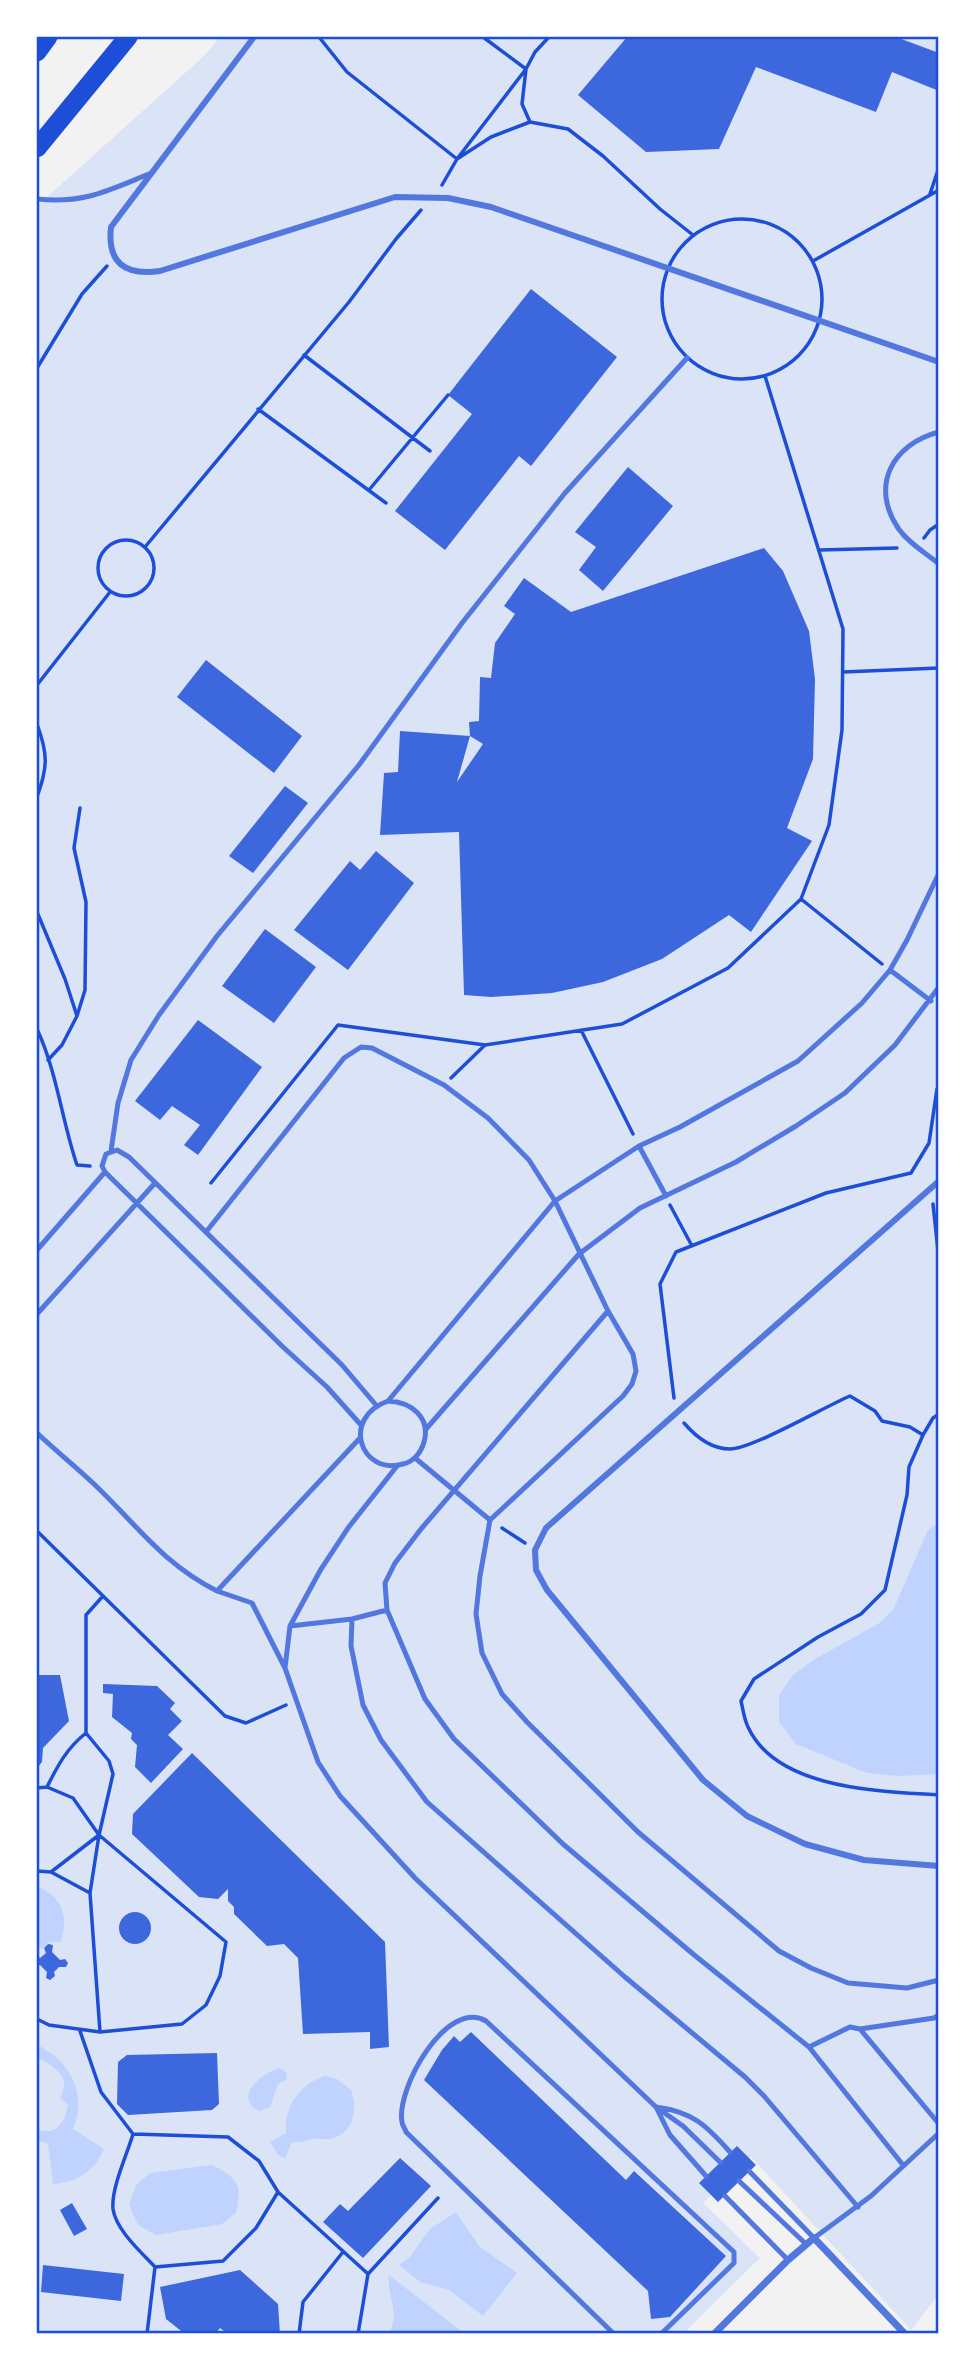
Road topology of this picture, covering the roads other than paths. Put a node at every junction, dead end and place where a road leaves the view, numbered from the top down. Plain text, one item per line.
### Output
1 (48, 37) edge
2 (128, 37) edge
3 (254, 37) edge
4 (37, 52) edge
5 (37, 148) edge
6 (149, 174) junction
7 (37, 199) edge
8 (687, 358) dead end
9 (939, 362) edge
10 (939, 432) edge
11 (939, 565) edge
12 (939, 873) edge
13 (890, 970) junction
14 (939, 987) edge
15 (931, 1001) junction
16 (639, 1146) junction
17 (111, 1151) junction
18 (104, 1169) junction
19 (939, 1181) edge
20 (155, 1183) junction
21 (666, 1196) junction
22 (555, 1201) junction
23 (136, 1202) junction
24 (206, 1232) junction
25 (37, 1250) edge
26 (579, 1254) junction
27 (608, 1311) junction
28 (37, 1314) edge
29 (388, 1401) junction
30 (376, 1405) junction
31 (361, 1425) junction
32 (426, 1429) junction
33 (37, 1433) edge
34 (360, 1438) junction
35 (415, 1458) junction
36 (397, 1466) junction
37 (456, 1490) junction
38 (490, 1520) junction
39 (217, 1591) junction
40 (387, 1610) junction
41 (352, 1619) junction
42 (290, 1626) junction
43 (285, 1668) junction
44 (939, 1866) edge
45 (939, 1980) edge
46 (939, 2015) edge
47 (860, 2029) junction
48 (809, 2047) junction
49 (656, 2107) junction
50 (939, 2124) edge
51 (939, 2133) edge
52 (730, 2152) dead end
53 (720, 2162) dead end
54 (903, 2165) junction
55 (749, 2171) dead end
56 (706, 2176) dead end
57 (739, 2181) dead end
58 (725, 2196) dead end
59 (858, 2207) junction
60 (814, 2238) junction
61 (806, 2244) junction
62 (788, 2260) junction
63 (614, 2334) edge
64 (661, 2334) edge
65 (714, 2334) edge
66 (905, 2334) edge

1 - 4 highway
2 - 5 highway
3 - 6 street
6 - 7 lane
6 - 9 street
8 - 17 lane
10 - 11 lane
12 - 13 lane
13 - 15 lane
13 - 16 lane
14 - 15 lane
15 - 21 lane
16 - 21 lane
16 - 22 lane
17 - 18 lane
17 - 20 lane
18 - 23 lane
18 - 25 lane
19 - 44 street
20 - 23 lane
20 - 24 lane
21 - 26 lane
22 - 24 lane
22 - 26 lane
22 - 29 lane
23 - 28 lane
23 - 31 lane
24 - 30 lane
26 - 27 lane
26 - 32 lane
27 - 37 lane
27 - 38 lane
29 - 30 lane
29 - 32 lane
30 - 31 lane
31 - 34 lane
32 - 35 lane
33 - 39 lane
34 - 36 lane
34 - 39 lane
35 - 36 lane
35 - 37 lane
36 - 42 lane
37 - 38 lane
37 - 40 lane
38 - 45 lane
39 - 43 lane
40 - 41 lane
40 - 48 lane
41 - 42 lane
41 - 59 lane
42 - 43 lane
43 - 49 lane
46 - 47 lane
47 - 48 lane
47 - 50 lane
48 - 54 lane
49 - 52 lane
49 - 53 lane
49 - 56 lane
51 - 54 lane
54 - 59 lane
55 - 60 lane
57 - 61 lane
58 - 62 lane
59 - 60 lane
60 - 61 street
60 - 66 street
61 - 62 street
62 - 65 street
63 - 64 lane

